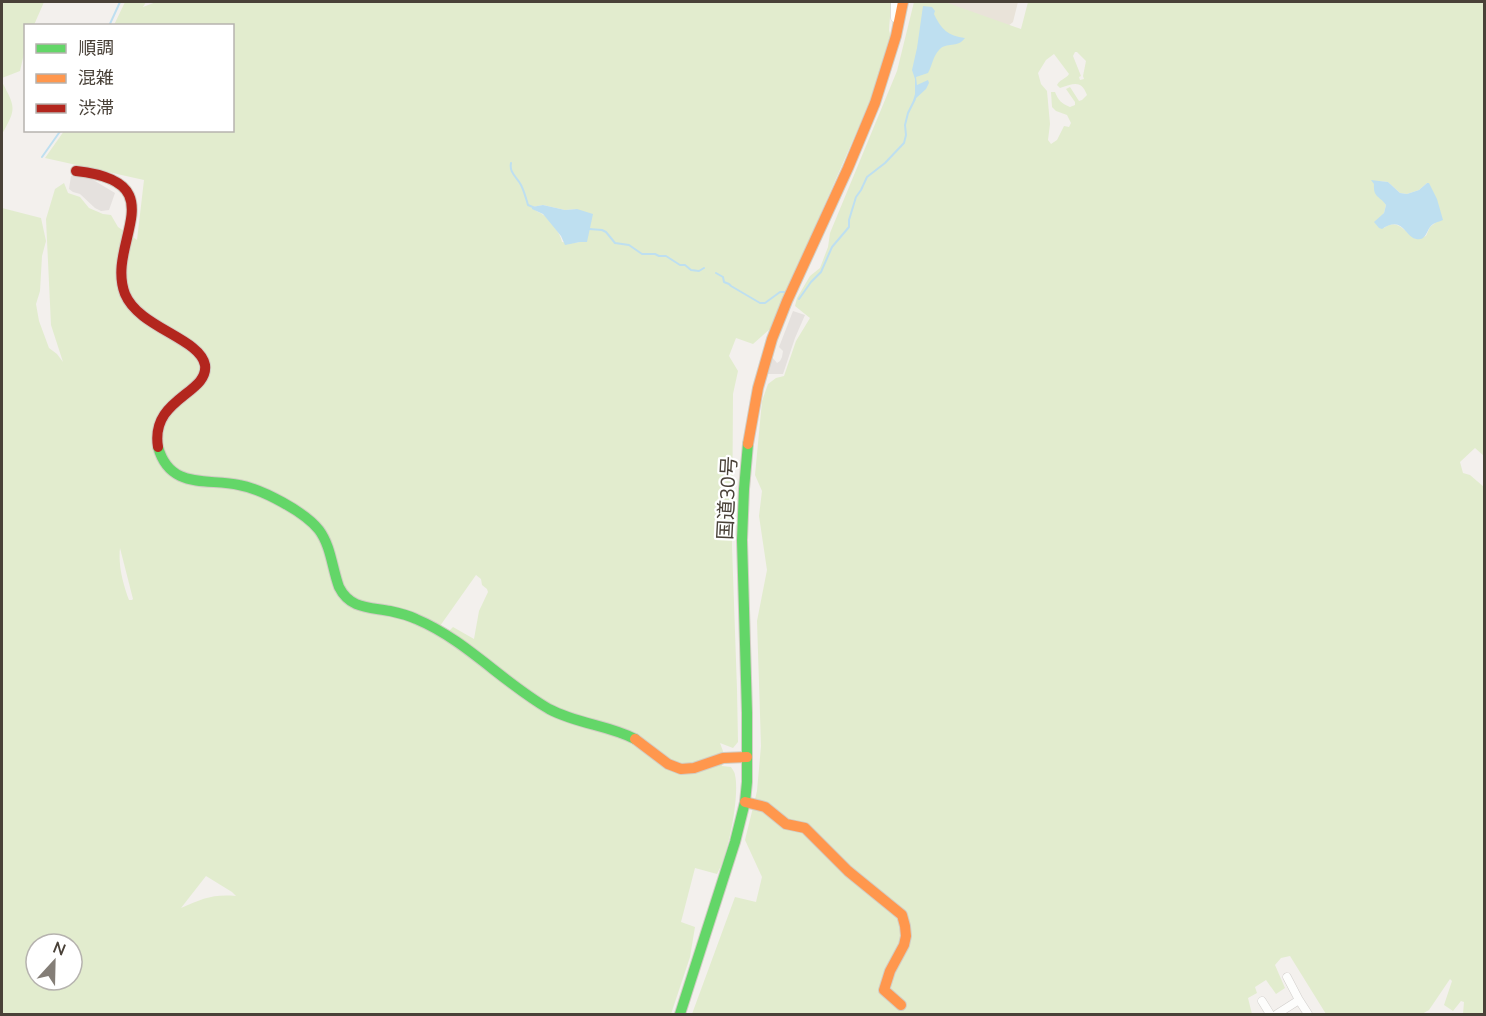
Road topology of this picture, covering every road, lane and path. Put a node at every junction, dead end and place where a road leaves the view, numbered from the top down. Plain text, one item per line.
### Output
1 (895, 2) edge
2 (903, 2) edge
3 (899, 25) junction
4 (76, 171) dead end
5 (747, 757) junction
6 (745, 802) junction
7 (1287, 977) dead end
8 (1299, 1000) junction
9 (1262, 1001) dead end
10 (901, 1005) dead end
11 (680, 1014) edge
12 (1270, 1014) edge
13 (1277, 1014) edge
14 (1308, 1014) edge

1 - 3 street
2 - 3 main road, 国道30号
3 - 5 main road, 国道30号
4 - 5 main road
5 - 6 main road, 国道30号
6 - 10 main road
6 - 11 main road, 国道30号
7 - 8 street
8 - 13 street
8 - 14 street
9 - 12 street

